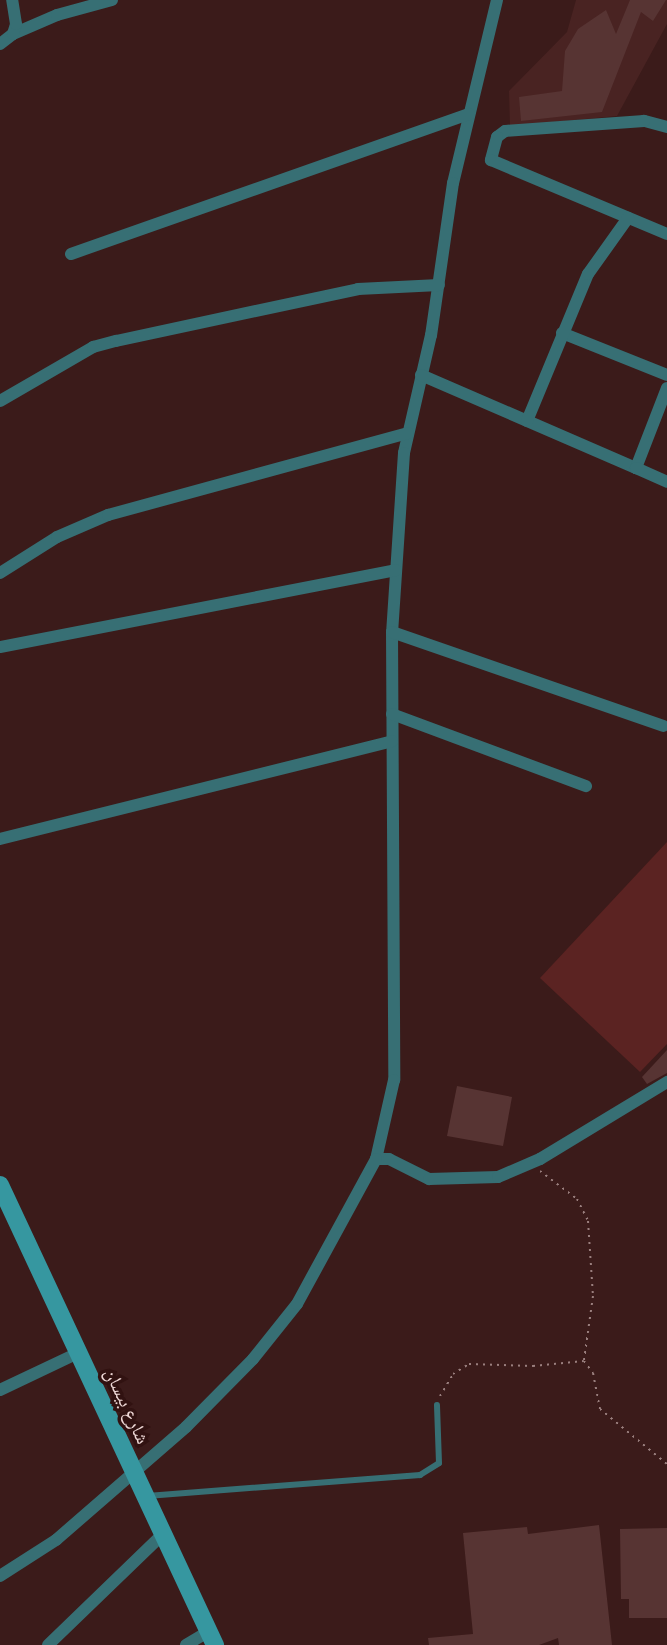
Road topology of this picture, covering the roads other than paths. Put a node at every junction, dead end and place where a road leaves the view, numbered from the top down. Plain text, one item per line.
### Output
1 (12, 0) edge
2 (112, 0) edge
3 (496, 0) edge
4 (13, 34) junction
5 (0, 44) edge
6 (469, 114) junction
7 (667, 127) edge
8 (628, 218) junction
9 (667, 234) edge
10 (71, 254) dead end
11 (439, 285) junction
12 (562, 333) junction
13 (421, 375) junction
14 (667, 375) edge
15 (667, 388) edge
16 (0, 401) edge
17 (527, 421) junction
18 (408, 433) junction
19 (636, 468) junction
20 (667, 482) edge
21 (396, 570) junction
22 (0, 573) edge
23 (392, 632) junction
24 (0, 647) edge
25 (392, 714) junction
26 (663, 726) dead end
27 (392, 741) junction
28 (586, 786) dead end
29 (0, 839) edge
30 (667, 1082) edge
31 (376, 1159) junction
32 (0, 1185) edge
33 (78, 1353) junction
34 (0, 1390) edge
35 (437, 1405) road end
36 (133, 1470) junction
37 (145, 1497) junction
38 (163, 1534) junction
39 (0, 1576) edge
40 (212, 1638) edge
41 (48, 1645) edge
42 (186, 1645) edge

1 - 4 street
2 - 4 street
3 - 6 street
4 - 5 street
6 - 10 street
6 - 11 street
7 - 8 street
8 - 9 street
8 - 12 street
11 - 13 street
11 - 16 street
12 - 14 street
12 - 17 street
13 - 17 street
13 - 18 street
15 - 19 street
17 - 19 street
18 - 21 street
18 - 22 street
19 - 20 street
21 - 23 street
21 - 24 street
23 - 25 street
23 - 26 street
25 - 27 street
25 - 28 street
27 - 29 street
27 - 31 street
30 - 31 street
31 - 36 street
32 - 33 street, شارع بيسان
33 - 34 street
33 - 36 street, شارع بيسان
35 - 37 lane
36 - 37 street, شارع بيسان
36 - 39 street
37 - 38 street, شارع بيسان
38 - 40 street, شارع بيسان
38 - 41 street
40 - 42 street

